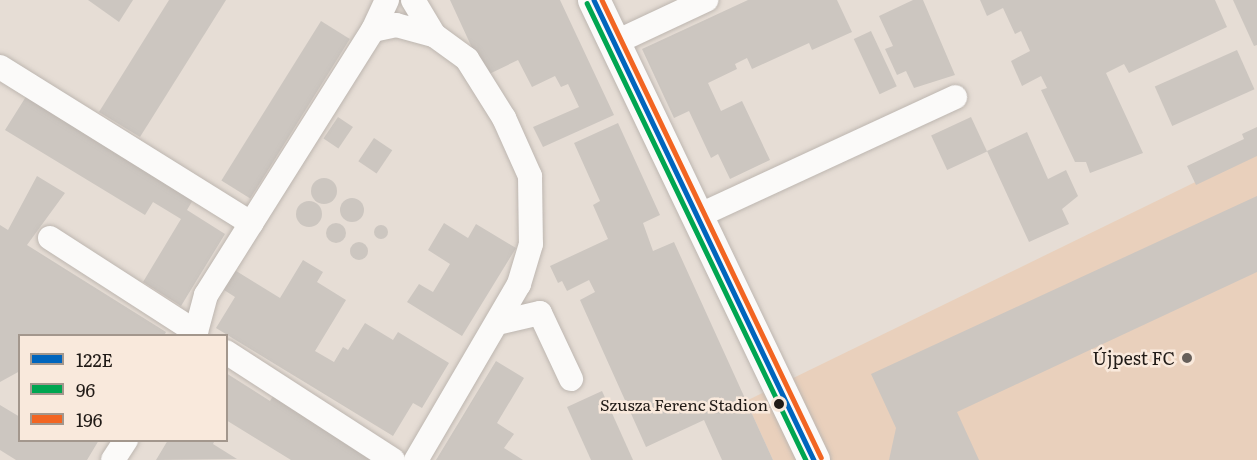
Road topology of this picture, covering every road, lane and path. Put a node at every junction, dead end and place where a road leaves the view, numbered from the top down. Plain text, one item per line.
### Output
1 (387, 0) edge
2 (413, 0) edge
3 (594, 0) edge
4 (706, 0) edge
5 (373, 30) junction
6 (434, 35) junction
7 (614, 43) junction
8 (0, 67) edge
9 (955, 97) dead end
10 (700, 215) junction
11 (251, 223) junction
12 (50, 238) dead end
13 (497, 322) junction
14 (197, 334) edge
15 (228, 353) edge
16 (571, 379) dead end
17 (125, 442) edge
18 (113, 460) edge
19 (393, 460) edge
20 (416, 460) edge
21 (814, 460) edge

1 - 5 street
2 - 6 street
3 - 7 main road
4 - 7 street
5 - 6 street
5 - 11 street
6 - 13 street
7 - 10 main road
8 - 11 street
9 - 10 street
10 - 21 main road
11 - 14 street
12 - 14 street
13 - 16 street
13 - 20 street
15 - 19 street
17 - 18 street

